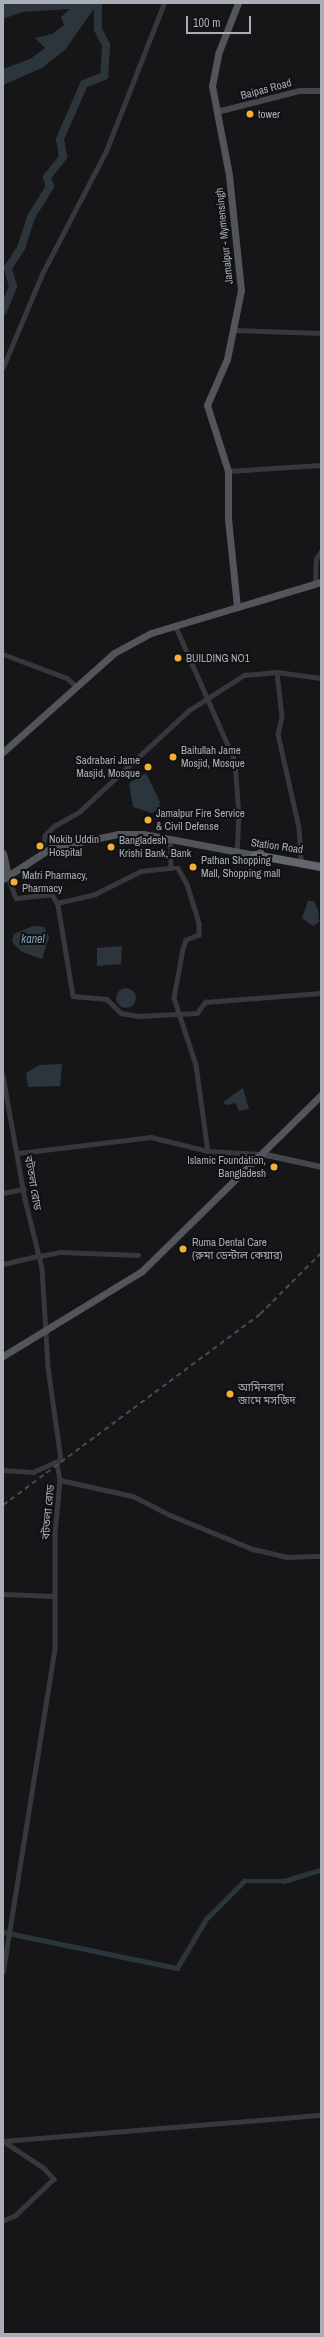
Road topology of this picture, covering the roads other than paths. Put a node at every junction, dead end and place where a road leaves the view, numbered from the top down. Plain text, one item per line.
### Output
1 (164, 3) edge
2 (238, 3) edge
3 (321, 91) edge
4 (217, 112) junction
5 (234, 330) junction
6 (321, 333) edge
7 (3, 367) edge
8 (321, 465) edge
9 (228, 471) junction
10 (321, 550) edge
11 (318, 583) edge
12 (237, 607) junction
13 (175, 624) junction
14 (3, 654) edge
15 (277, 672) junction
16 (321, 678) edge
17 (75, 686) junction
18 (207, 699) junction
19 (3, 752) edge
20 (170, 839) junction
21 (237, 850) junction
22 (3, 853) edge
23 (41, 855) junction
24 (258, 856) junction
25 (302, 860) junction
26 (321, 863) edge
27 (321, 867) edge
28 (171, 868) junction
29 (6, 878) edge
30 (57, 903) junction
31 (321, 993) edge
32 (178, 1015) junction
33 (3, 1076) edge
34 (321, 1095) edge
35 (208, 1151) junction
36 (19, 1153) junction
37 (262, 1154) junction
38 (321, 1167) edge
39 (24, 1189) junction
40 (3, 1193) edge
41 (138, 1255) dead end
42 (39, 1256) junction
43 (3, 1264) edge
44 (46, 1330) junction
45 (3, 1356) edge
46 (61, 1459) junction
47 (3, 1470) edge
48 (60, 1480) junction
49 (321, 1556) edge
50 (3, 1594) edge
51 (54, 1596) junction
52 (3, 1972) edge
53 (321, 2115) edge
54 (3, 2141) edge
55 (3, 2221) edge

1 - 7 street
2 - 4 main road, Jamalpur - Mymensingh
3 - 4 street, Baipas Road
4 - 5 main road, Jamalpur - Mymensingh
5 - 6 street
5 - 9 main road, Jamalpur - Mymensingh
8 - 9 street
9 - 12 main road, Jamalpur - Mymensingh
10 - 11 street
11 - 12 main road
12 - 13 main road
13 - 17 main road
13 - 18 street
14 - 17 street
15 - 16 street
15 - 18 street
15 - 25 street
17 - 19 main road
18 - 21 street
18 - 23 street
20 - 21 main road, Station Road
20 - 23 main road, Station Road
20 - 28 street
21 - 24 main road, Station Road
22 - 29 main road
23 - 29 main road, Station Road
24 - 25 main road, Station Road
24 - 27 highway
25 - 26 main road, Station Road
28 - 30 street
28 - 32 street
29 - 30 street
30 - 32 street
31 - 32 street
32 - 35 street
33 - 36 street, বটতলা রোড
34 - 37 main road
35 - 36 street
35 - 37 street
36 - 39 street, বটতলা রোড
37 - 38 street
37 - 44 main road
39 - 40 street
39 - 42 street, বটতলা রোড
41 - 42 street
42 - 43 street
42 - 44 street, বটতলা রোড
44 - 45 main road
44 - 46 street, বটতলা রোড
46 - 47 street
46 - 48 street, বটতলা রোড
48 - 49 street
48 - 51 street, বটতলা রোড
50 - 51 street
51 - 52 street, বটতলা রোড
53 - 54 street
54 - 55 street

